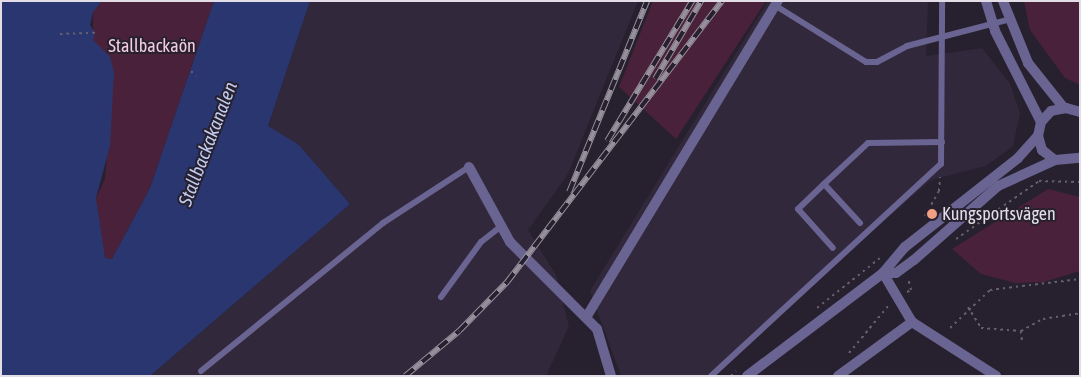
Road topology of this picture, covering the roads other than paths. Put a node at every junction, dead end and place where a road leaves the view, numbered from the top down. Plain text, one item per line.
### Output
1 (942, 1) edge
2 (986, 1) edge
3 (1003, 1) edge
4 (777, 3) edge
5 (1007, 20) junction
6 (992, 24) junction
7 (941, 37) junction
8 (1064, 108) junction
9 (1079, 111) edge
10 (1041, 122) junction
11 (1038, 136) junction
12 (942, 142) junction
13 (1080, 158) edge
14 (1054, 160) junction
15 (469, 167) joint
16 (824, 184) junction
17 (860, 223) dead end
18 (500, 227) junction
19 (833, 248) dead end
20 (883, 273) junction
21 (441, 297) dead end
22 (587, 316) junction
23 (912, 322) junction
24 (201, 371) dead end
25 (743, 373) edge
26 (611, 376) edge
27 (711, 376) edge
28 (838, 376) edge
29 (996, 376) edge

1 - 7 lane
2 - 6 street
3 - 5 street
4 - 7 lane
4 - 22 street
5 - 6 lane
5 - 8 street
6 - 7 lane
6 - 10 street
7 - 12 lane
8 - 9 street
8 - 10 street
10 - 11 street
11 - 14 street
11 - 20 street
12 - 16 lane
12 - 27 lane
13 - 14 street
14 - 20 street
15 - 18 street
15 - 24 lane
16 - 17 lane
16 - 19 lane
18 - 21 lane
18 - 22 street
20 - 23 street
20 - 25 street
22 - 26 street
23 - 28 street
23 - 29 street

